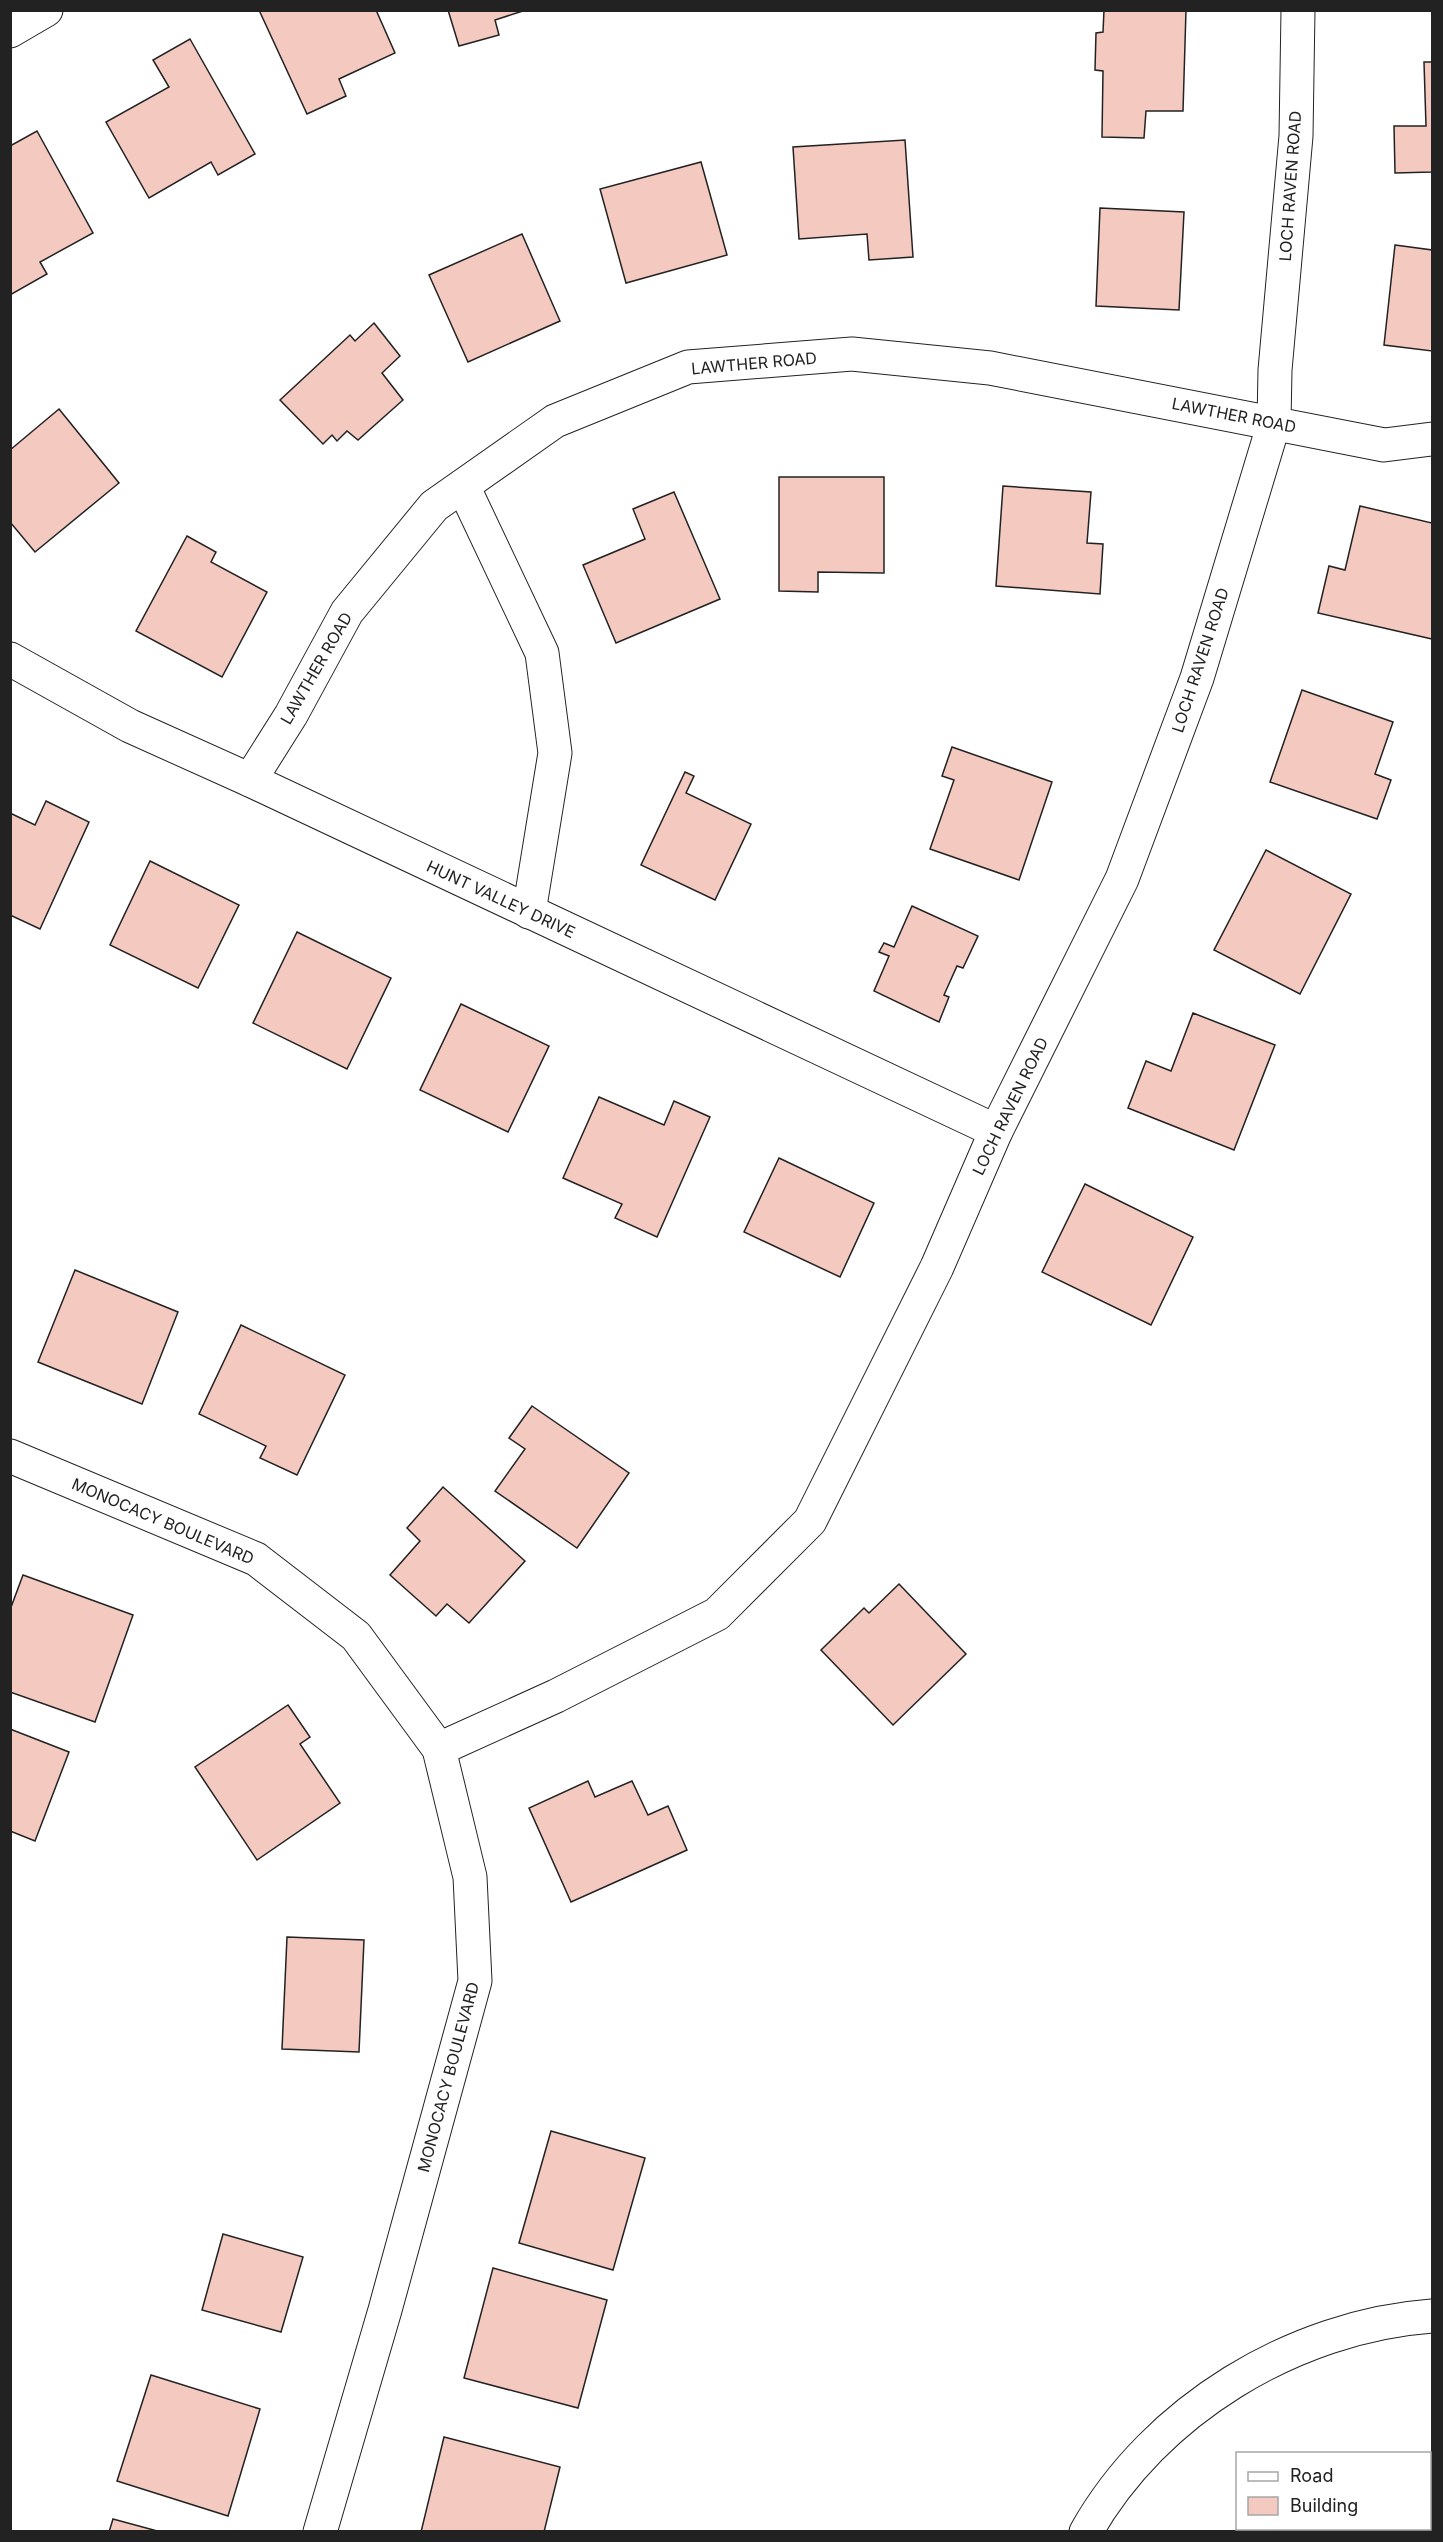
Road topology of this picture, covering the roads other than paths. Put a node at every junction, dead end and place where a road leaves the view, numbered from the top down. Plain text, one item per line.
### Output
1 (45, 10) edge
2 (1299, 10) edge
3 (10, 31) edge
4 (1274, 423) junction
5 (1432, 439) edge
6 (464, 486) junction
7 (10, 659) edge
8 (250, 780) junction
9 (529, 912) junction
10 (996, 1131) junction
11 (10, 1456) edge
12 (439, 1749) junction
13 (1432, 2316) edge
14 (320, 2532) edge
15 (1086, 2532) edge

1 - 3 street
2 - 4 street, LOCH RAVEN ROAD
4 - 5 street, LAWTHER ROAD
4 - 6 street, LAWTHER ROAD
4 - 10 street, LOCH RAVEN ROAD
6 - 8 street, LAWTHER ROAD
6 - 9 street
7 - 8 street, HUNT VALLEY DRIVE
8 - 9 street, HUNT VALLEY DRIVE
9 - 10 street, HUNT VALLEY DRIVE
10 - 12 street, LOCH RAVEN ROAD
11 - 12 street, MONOCACY BOULEVARD
12 - 14 street, MONOCACY BOULEVARD
13 - 15 street

